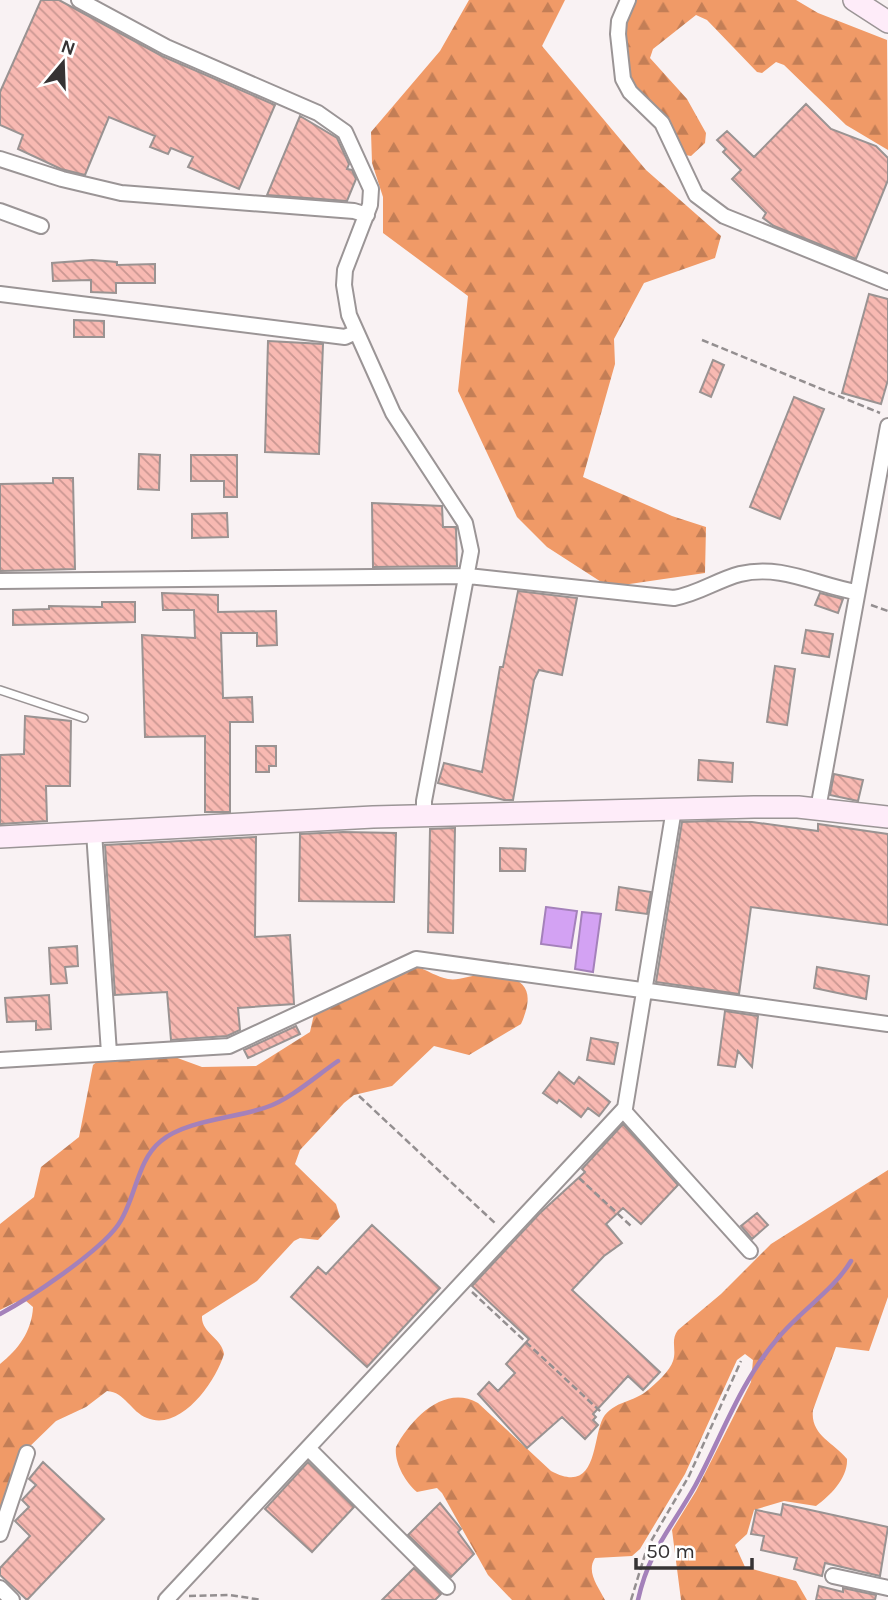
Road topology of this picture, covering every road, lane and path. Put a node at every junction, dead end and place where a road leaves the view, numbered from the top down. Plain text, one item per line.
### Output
1 (79, 0) edge
2 (628, 0) edge
3 (854, 0) edge
4 (888, 22) edge
5 (0, 159) edge
6 (0, 211) edge
7 (367, 215) junction
8 (41, 226) dead end
9 (888, 282) edge
10 (0, 294) edge
11 (356, 332) junction
12 (702, 340) dead end
13 (888, 416) edge
14 (888, 426) edge
15 (468, 576) junction
16 (0, 581) edge
17 (856, 592) junction
18 (0, 690) edge
19 (84, 718) dead end
20 (674, 808) junction
21 (818, 809) junction
22 (424, 815) junction
23 (888, 817) edge
24 (94, 832) junction
25 (0, 837) edge
26 (645, 991) junction
27 (888, 1024) edge
28 (109, 1053) junction
29 (0, 1060) edge
30 (359, 1096) dead end
31 (623, 1110) junction
32 (569, 1168) junction
33 (631, 1226) dead end
34 (507, 1235) junction
35 (750, 1251) dead end
36 (462, 1282) junction
37 (741, 1361) dead end
38 (601, 1412) dead end
39 (308, 1448) junction
40 (27, 1453) dead end
41 (0, 1534) edge
42 (833, 1576) dead end
43 (179, 1586) junction
44 (447, 1587) dead end
45 (0, 1588) edge
46 (888, 1588) edge
47 (12, 1600) edge
48 (166, 1600) edge
49 (262, 1600) edge
50 (631, 1600) edge

1 - 7 street
2 - 9 street
3 - 4 street
5 - 7 street
6 - 8 street
7 - 11 street
10 - 11 street
11 - 15 street
12 - 13 path
14 - 17 street
15 - 16 street
15 - 17 street
15 - 22 street
17 - 21 street
18 - 19 lane
20 - 21 street
20 - 22 street
20 - 26 street
21 - 23 street
22 - 24 street
24 - 25 street
24 - 28 street
26 - 27 street
26 - 28 street
26 - 31 street
28 - 29 street
30 - 34 path
31 - 32 street
31 - 35 street
32 - 33 path
32 - 34 street
34 - 36 street
36 - 38 path
36 - 39 street
37 - 50 path
39 - 43 street
39 - 44 street
40 - 41 street
42 - 46 street
43 - 48 street
43 - 49 path
45 - 47 street

